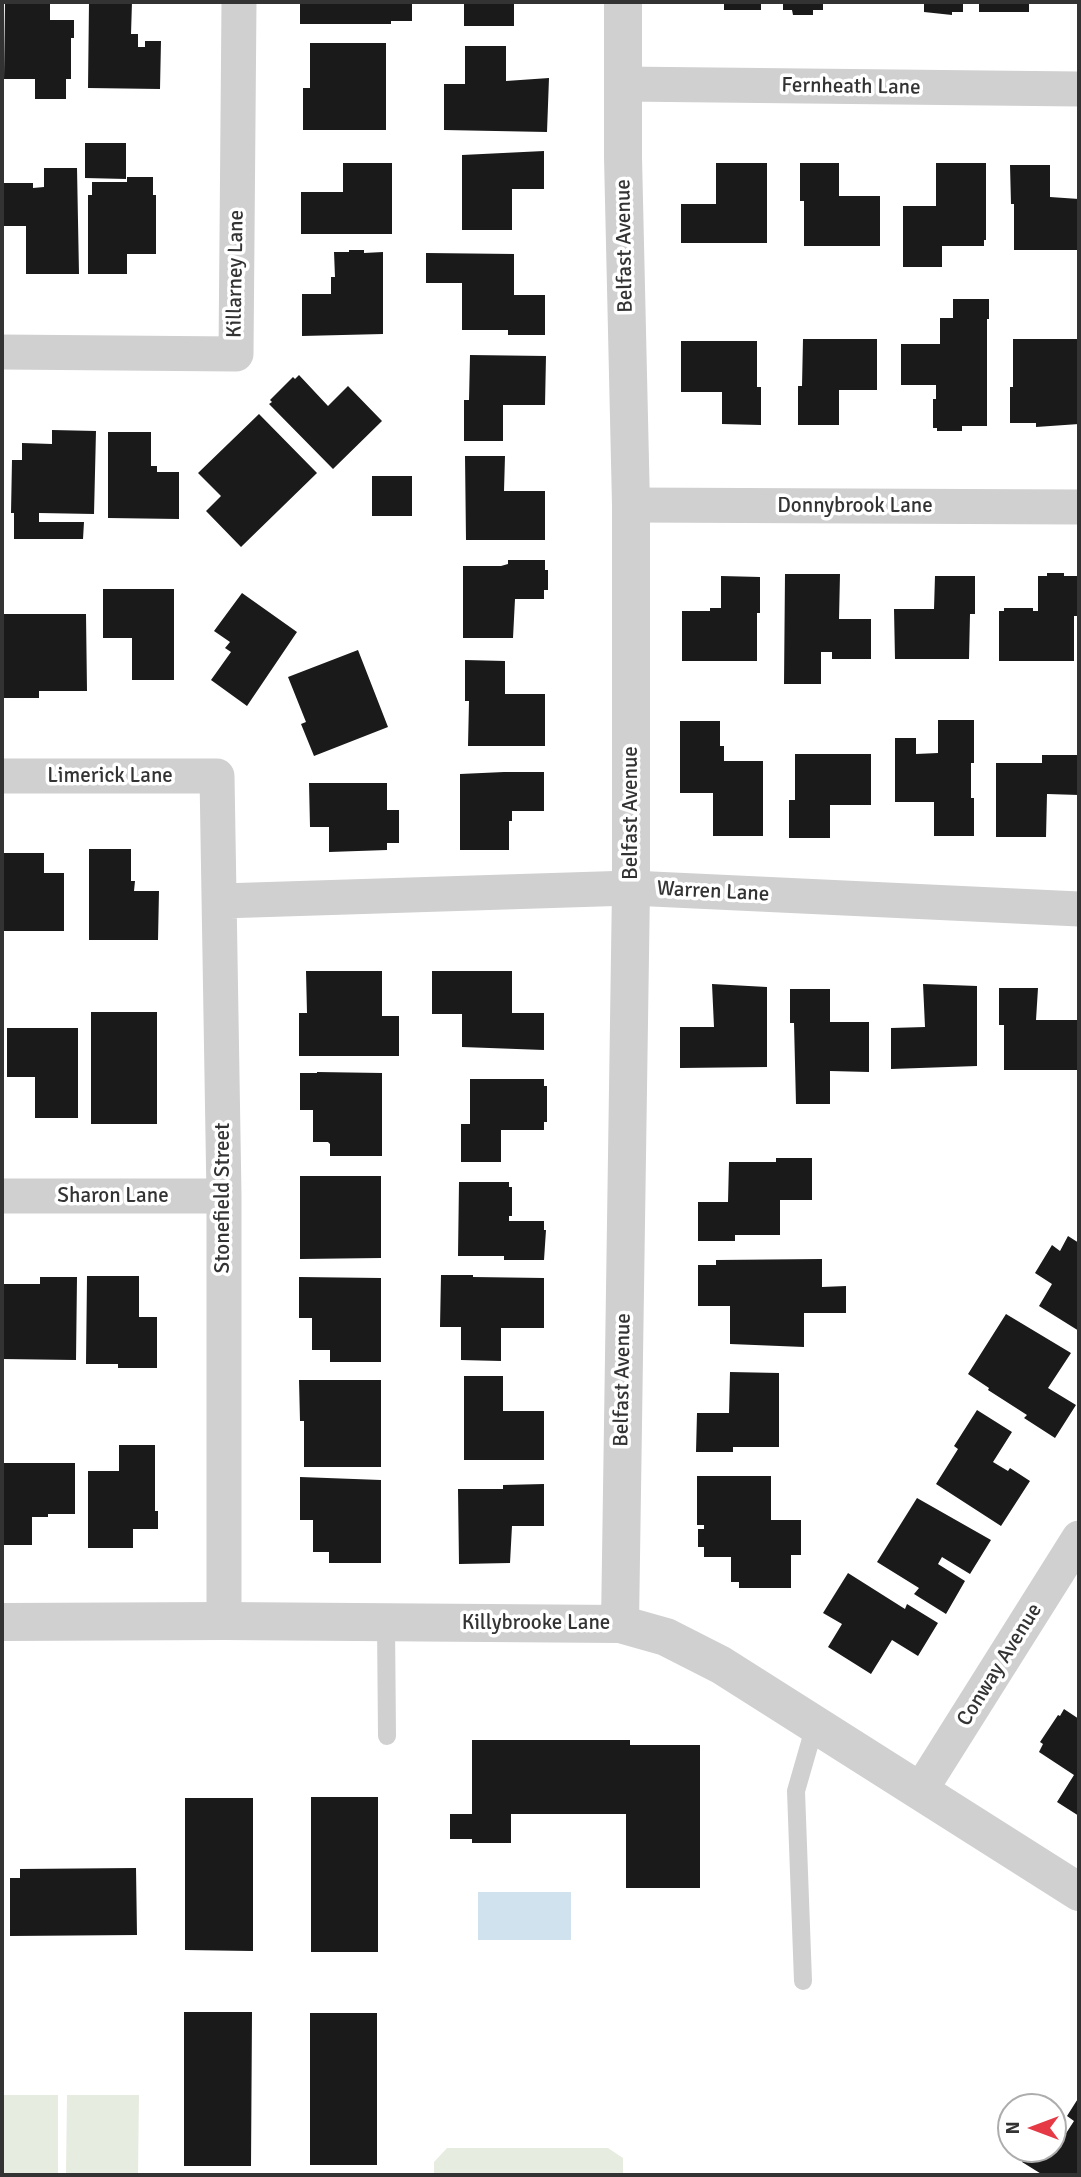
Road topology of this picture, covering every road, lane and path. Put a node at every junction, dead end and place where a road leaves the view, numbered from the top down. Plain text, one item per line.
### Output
1 (239, 2) edge
2 (623, 2) edge
3 (623, 84) junction
4 (1079, 89) edge
5 (2, 352) edge
6 (631, 505) junction
7 (1079, 507) edge
8 (2, 776) edge
9 (217, 776) joint
10 (631, 888) junction
11 (221, 901) junction
12 (1079, 909) edge
13 (2, 1196) edge
14 (223, 1196) junction
15 (1079, 1538) edge
16 (224, 1621) junction
17 (2, 1622) edge
18 (386, 1623) junction
19 (620, 1624) junction
20 (815, 1725) junction
21 (387, 1736) dead end
22 (920, 1791) junction
23 (1079, 1892) edge
24 (803, 1981) dead end

1 - 5 street, Killarney Lane
2 - 3 street, Belfast Avenue
3 - 4 street, Fernheath Lane
3 - 6 street, Belfast Avenue
6 - 7 street, Donnybrook Lane
6 - 10 street, Belfast Avenue
8 - 9 street, Limerick Lane
9 - 11 street, Stonefield Street
10 - 11 street, Warren Lane
10 - 12 street, Warren Lane
10 - 19 street, Belfast Avenue
11 - 14 street, Stonefield Street
13 - 14 street, Sharon Lane
14 - 16 street, Stonefield Street
15 - 22 street, Conway Avenue
16 - 17 street, Killybrooke Lane
16 - 18 street, Killybrooke Lane
18 - 19 street, Killybrooke Lane
18 - 21 lane
19 - 20 street, Killybrooke Lane
20 - 22 street, Killybrooke Lane
20 - 24 lane
22 - 23 street, Killybrooke Lane

